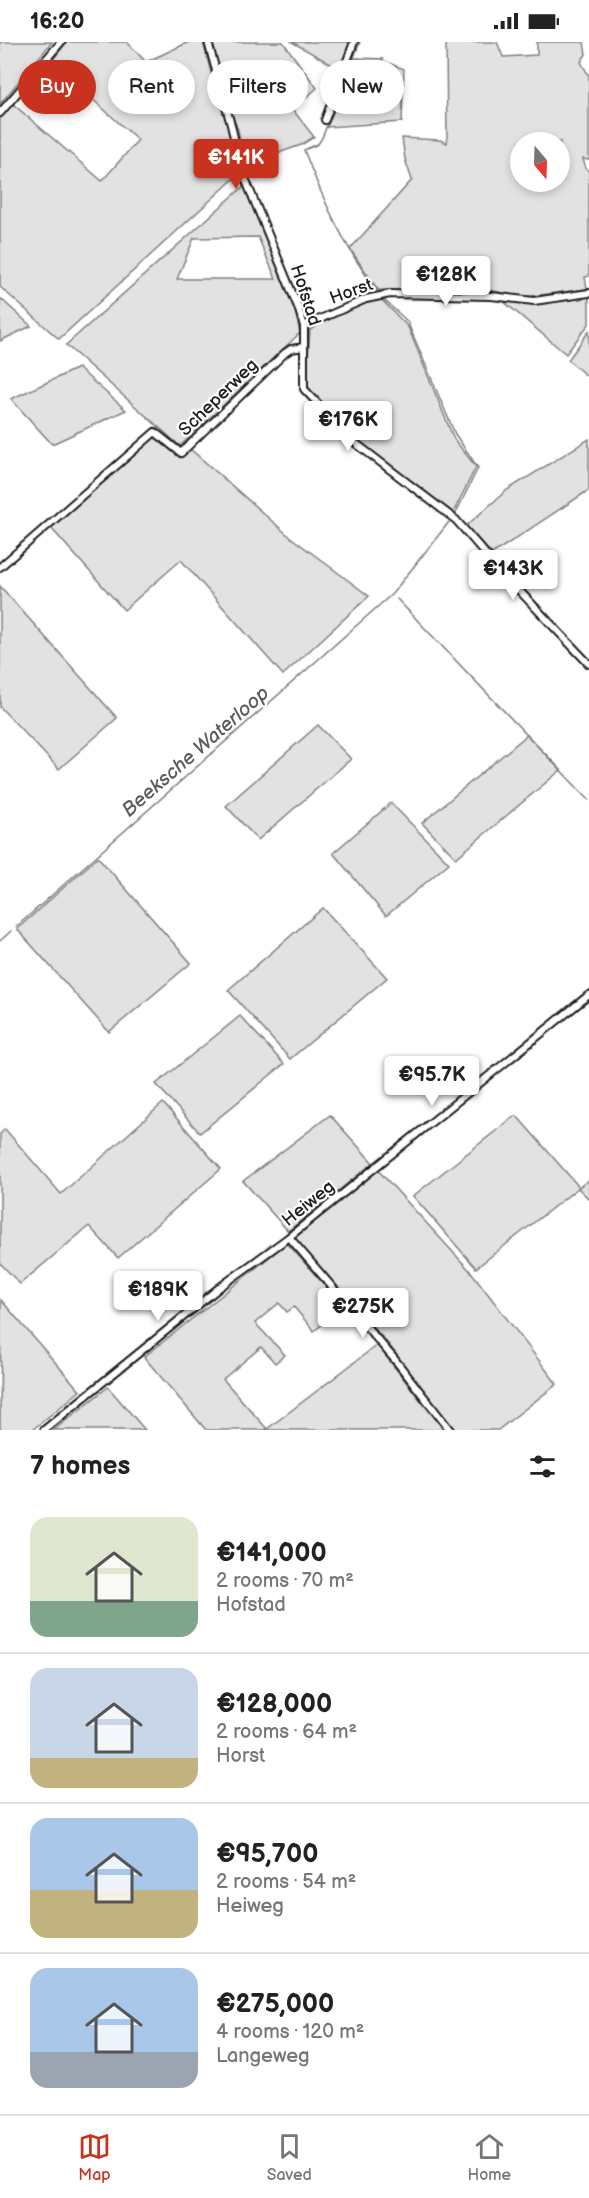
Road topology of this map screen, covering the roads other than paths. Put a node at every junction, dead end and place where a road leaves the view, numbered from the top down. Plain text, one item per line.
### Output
1 (61, 42) edge
2 (208, 42) edge
3 (354, 42) edge
4 (0, 113) edge
5 (325, 120) dead end
6 (589, 293) edge
7 (304, 326) junction
8 (304, 347) junction
9 (0, 567) edge
10 (589, 664) edge
11 (589, 995) edge
12 (289, 1237) junction
13 (44, 1430) edge
14 (450, 1430) edge

1 - 4 street
2 - 7 street, Hofstad
3 - 5 street
6 - 7 street, Horst
7 - 8 street, Hofstad
8 - 9 street, Scheperweg
8 - 10 street, Hofstad
11 - 12 street, Heiweg
12 - 13 street, Heiweg
12 - 14 street

